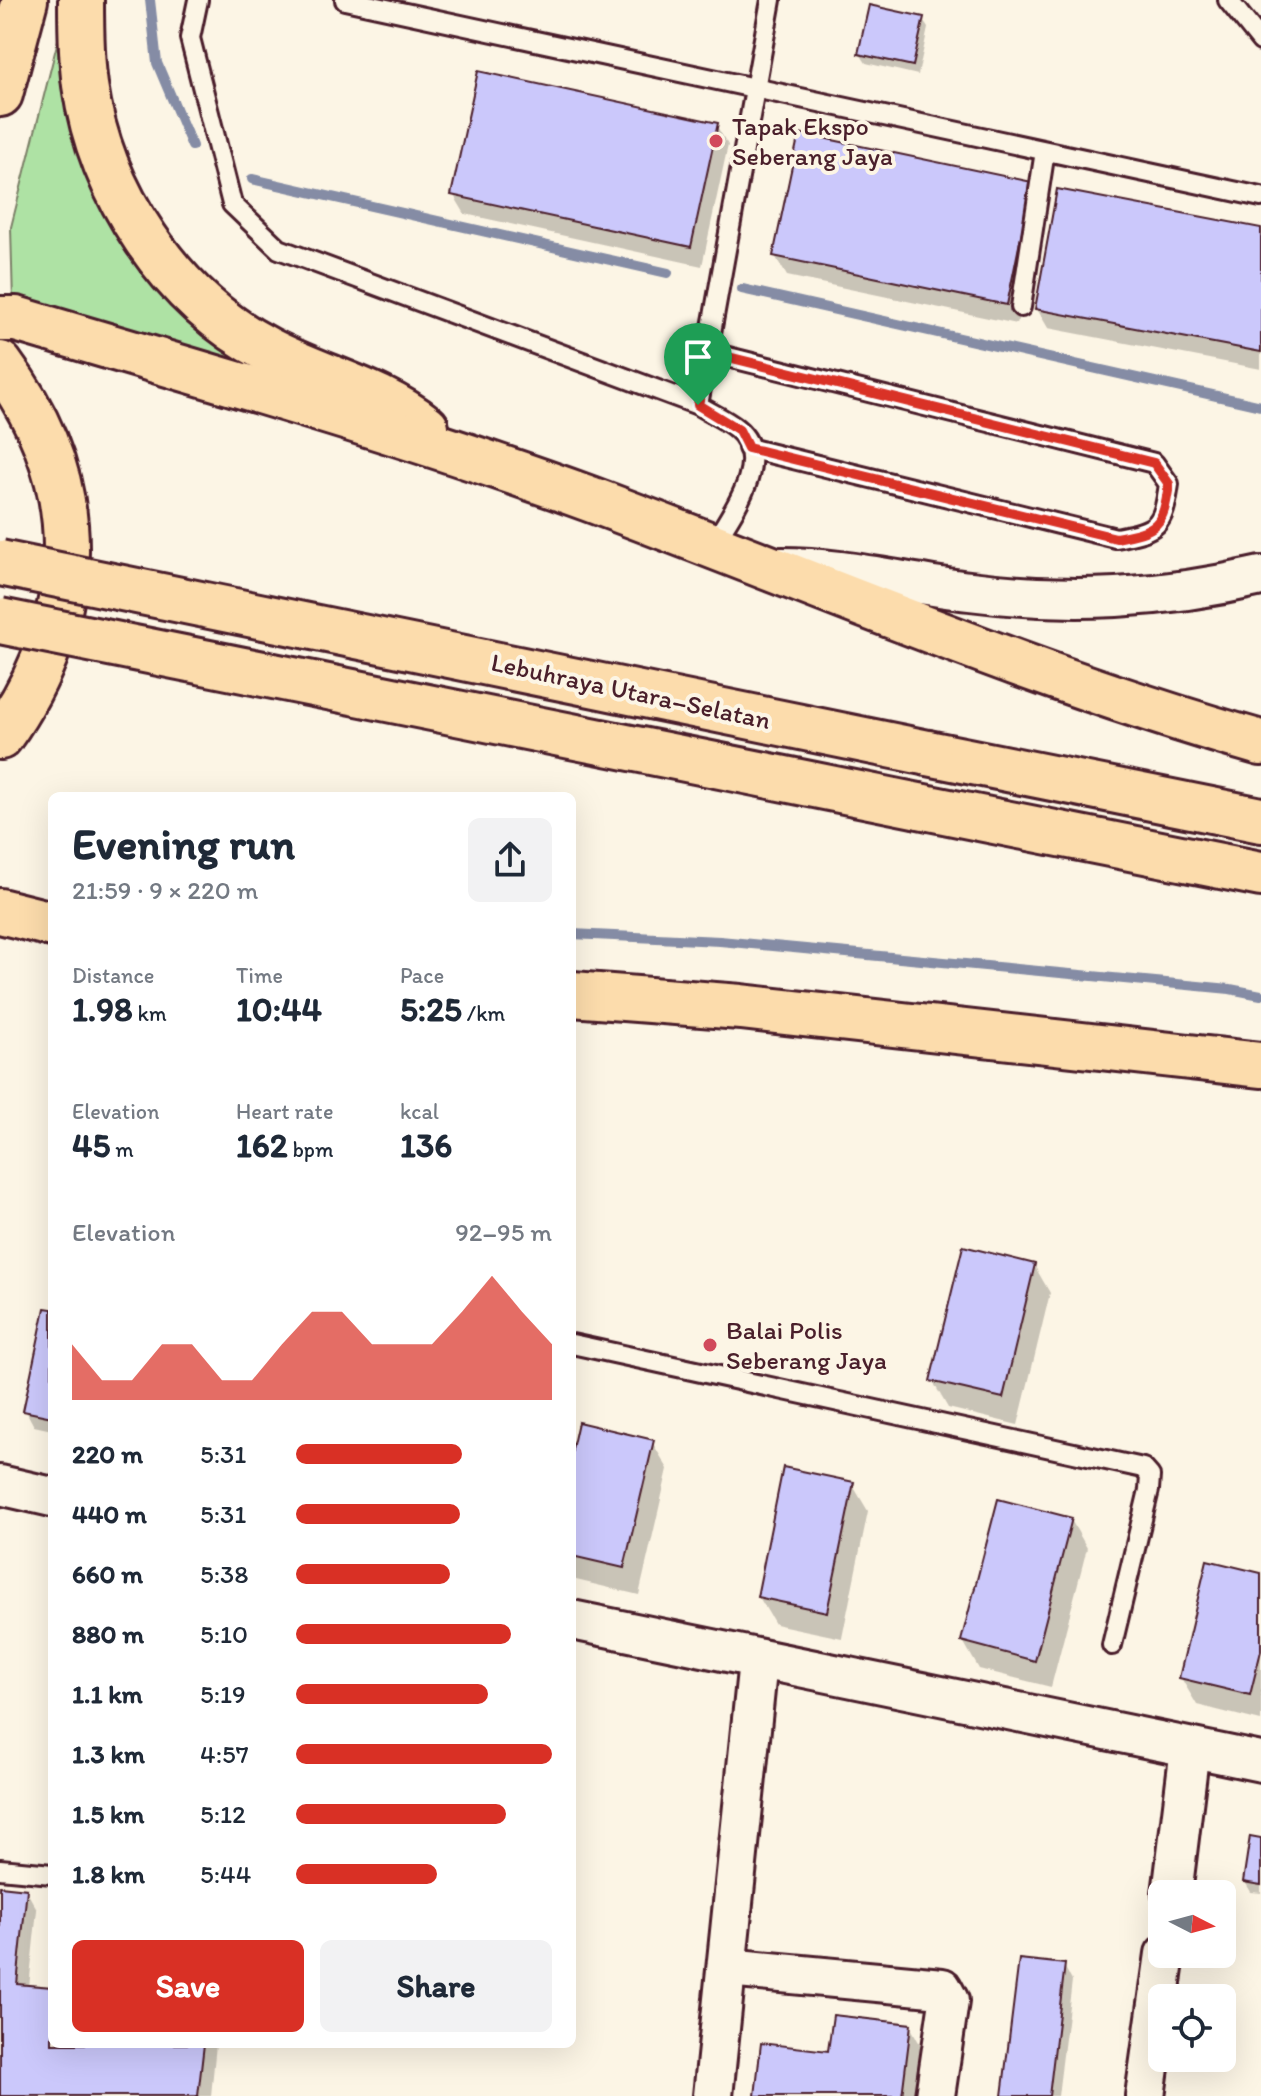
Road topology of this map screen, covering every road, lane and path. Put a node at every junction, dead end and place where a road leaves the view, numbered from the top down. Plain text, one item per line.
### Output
1 (25, 0) edge
2 (81, 0) edge
3 (198, 0) edge
4 (345, 0) edge
5 (771, 0) edge
6 (1228, 0) edge
7 (1261, 41) edge
8 (754, 87) junction
9 (0, 94) edge
10 (1045, 151) junction
11 (1261, 197) edge
12 (1021, 307) dead end
13 (0, 319) edge
14 (708, 352) junction
15 (0, 364) edge
16 (698, 405) junction
17 (447, 448) junction
18 (748, 448) junction
19 (712, 546) junction
20 (0, 563) edge
21 (759, 567) junction
22 (1261, 576) edge
23 (0, 621) edge
24 (0, 737) edge
25 (1261, 743) edge
26 (1261, 820) edge
27 (1261, 874) edge
28 (0, 911) edge
29 (48, 923) edge
30 (48, 924) edge
31 (0, 927) edge
32 (576, 994) edge
33 (1261, 1065) edge
34 (576, 1345) edge
35 (0, 1485) edge
36 (48, 1496) edge
37 (576, 1621) edge
38 (1112, 1645) dead end
39 (758, 1661) junction
40 (1190, 1748) junction
41 (1261, 1762) edge
42 (0, 1869) edge
43 (48, 1874) edge
44 (1174, 1880) edge
45 (727, 1968) junction
46 (1163, 1968) edge
47 (713, 2096) edge
48 (935, 2096) edge
49 (1145, 2096) edge

1 - 9 highway
2 - 17 highway
3 - 16 lane
4 - 8 lane
5 - 8 lane
6 - 7 lane
8 - 10 lane
8 - 14 lane
10 - 11 lane
10 - 12 lane
13 - 17 highway
14 - 16 lane
14 - 18 lane
15 - 24 highway
16 - 18 lane
17 - 19 highway
18 - 19 lane
19 - 21 highway
20 - 26 highway, Lebuhraya Utara–Selatan, bridge
21 - 22 street
21 - 25 highway
23 - 27 highway, bridge
28 - 29 highway
30 - 31 highway
32 - 33 highway
34 - 38 lane
35 - 36 street
37 - 39 street
39 - 40 street
39 - 45 street
40 - 41 street
40 - 44 street
42 - 43 lane
45 - 47 street
45 - 48 street
46 - 49 street

